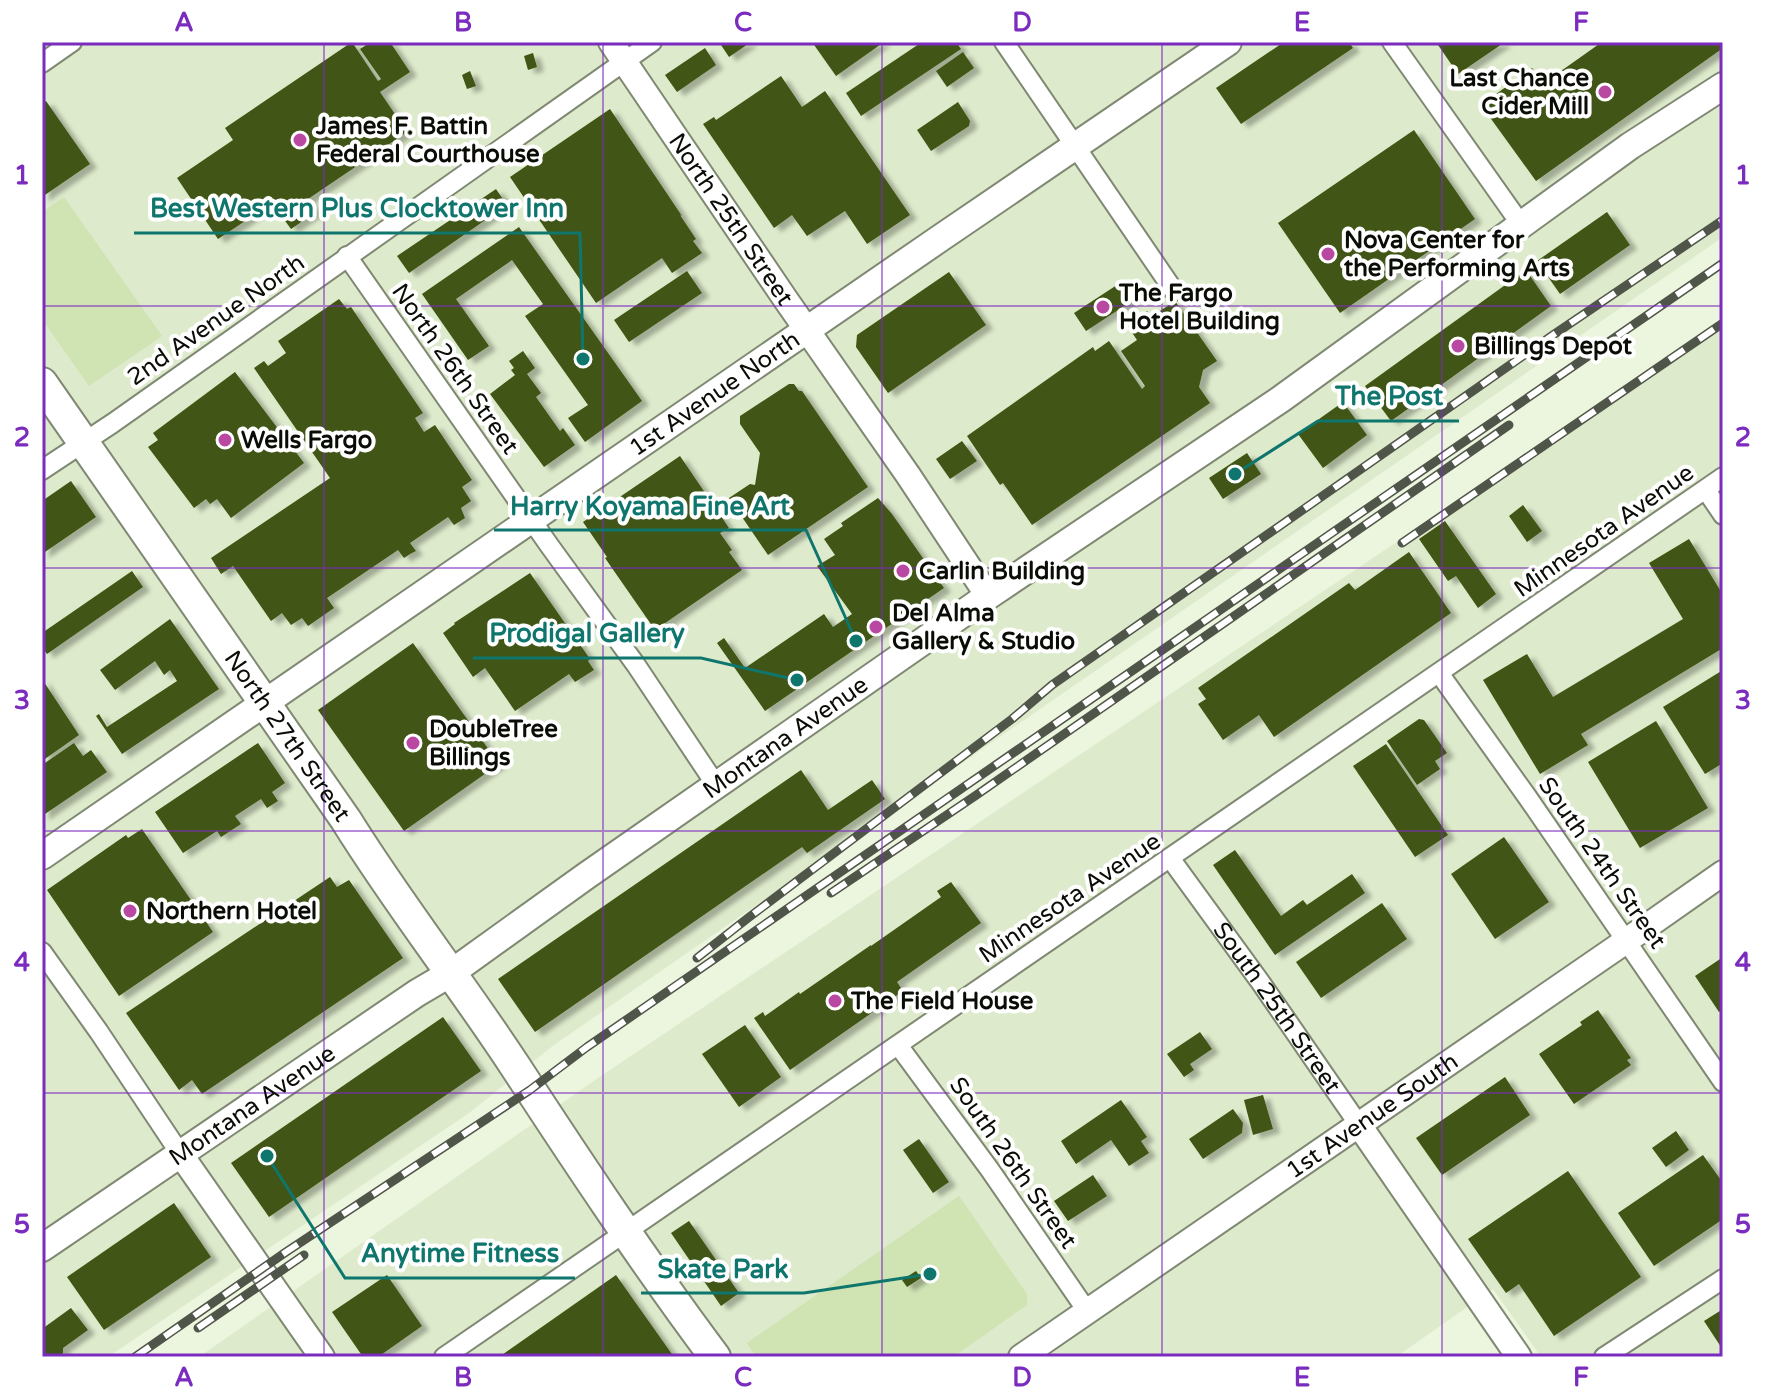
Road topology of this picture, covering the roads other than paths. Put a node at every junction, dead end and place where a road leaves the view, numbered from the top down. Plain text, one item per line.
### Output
1 (72, 42) edge
2 (652, 42) edge
3 (1004, 42) edge
4 (1228, 42) edge
5 (1392, 42) edge
6 (617, 51) edge
7 (42, 63) edge
8 (1723, 86) edge
9 (1074, 147) junction
10 (1522, 226) junction
11 (347, 256) junction
12 (1174, 291) dead end
13 (807, 330) junction
14 (42, 383) edge
15 (82, 442) junction
16 (42, 470) edge
17 (1723, 477) edge
18 (1706, 490) junction
19 (1723, 515) edge
20 (531, 518) junction
21 (988, 596) junction
22 (1439, 673) junction
23 (263, 703) junction
24 (716, 785) junction
25 (42, 856) edge
26 (1170, 858) junction
27 (1723, 873) edge
28 (1626, 941) junction
29 (42, 952) edge
30 (451, 973) junction
31 (898, 1045) junction
32 (1723, 1082) edge
33 (1359, 1125) junction
34 (181, 1155) junction
35 (626, 1232) junction
36 (42, 1248) edge
37 (1723, 1279) edge
38 (1087, 1311) junction
39 (322, 1357) edge
40 (444, 1357) edge
41 (715, 1357) edge
42 (1021, 1357) edge
43 (1519, 1357) edge
44 (1604, 1357) edge

1 - 7 street
2 - 6 street, 2nd Avenue North
3 - 9 street
4 - 9 main road, 1st Avenue North
5 - 10 street
6 - 11 street, 2nd Avenue North
6 - 13 street, North 25th Street
8 - 10 main road, Montana Avenue
9 - 12 street
9 - 13 main road, 1st Avenue North
10 - 21 main road, Montana Avenue
11 - 15 street, 2nd Avenue North
11 - 20 street, North 26th Street
13 - 20 main road, 1st Avenue North
13 - 21 street, North 25th Street
14 - 15 main road, North 27th Street
15 - 16 street, 2nd Avenue North
15 - 23 main road, North 27th Street
17 - 18 street, Minnesota Avenue
18 - 19 street
18 - 22 street, Minnesota Avenue
20 - 23 main road, 1st Avenue North
20 - 24 street, North 26th Street
21 - 24 main road, Montana Avenue
22 - 26 street, Minnesota Avenue
22 - 28 street, South 24th Street
23 - 25 main road, 1st Avenue North
23 - 30 main road, North 27th Street
24 - 30 main road, Montana Avenue
26 - 31 street, Minnesota Avenue
26 - 33 street, South 25th Street
27 - 28 street, 1st Avenue South
28 - 32 street, South 24th Street
28 - 33 street, 1st Avenue South
29 - 34 street
30 - 34 main road, Montana Avenue
30 - 35 main road, North 27th Street
31 - 35 street, Minnesota Avenue
31 - 38 street, South 26th Street
33 - 38 street, 1st Avenue South
33 - 43 street, South 25th Street
34 - 36 main road, Montana Avenue
34 - 39 street
35 - 40 street, Minnesota Avenue
35 - 41 main road, North 27th Street
37 - 44 street
38 - 42 street, 1st Avenue South

